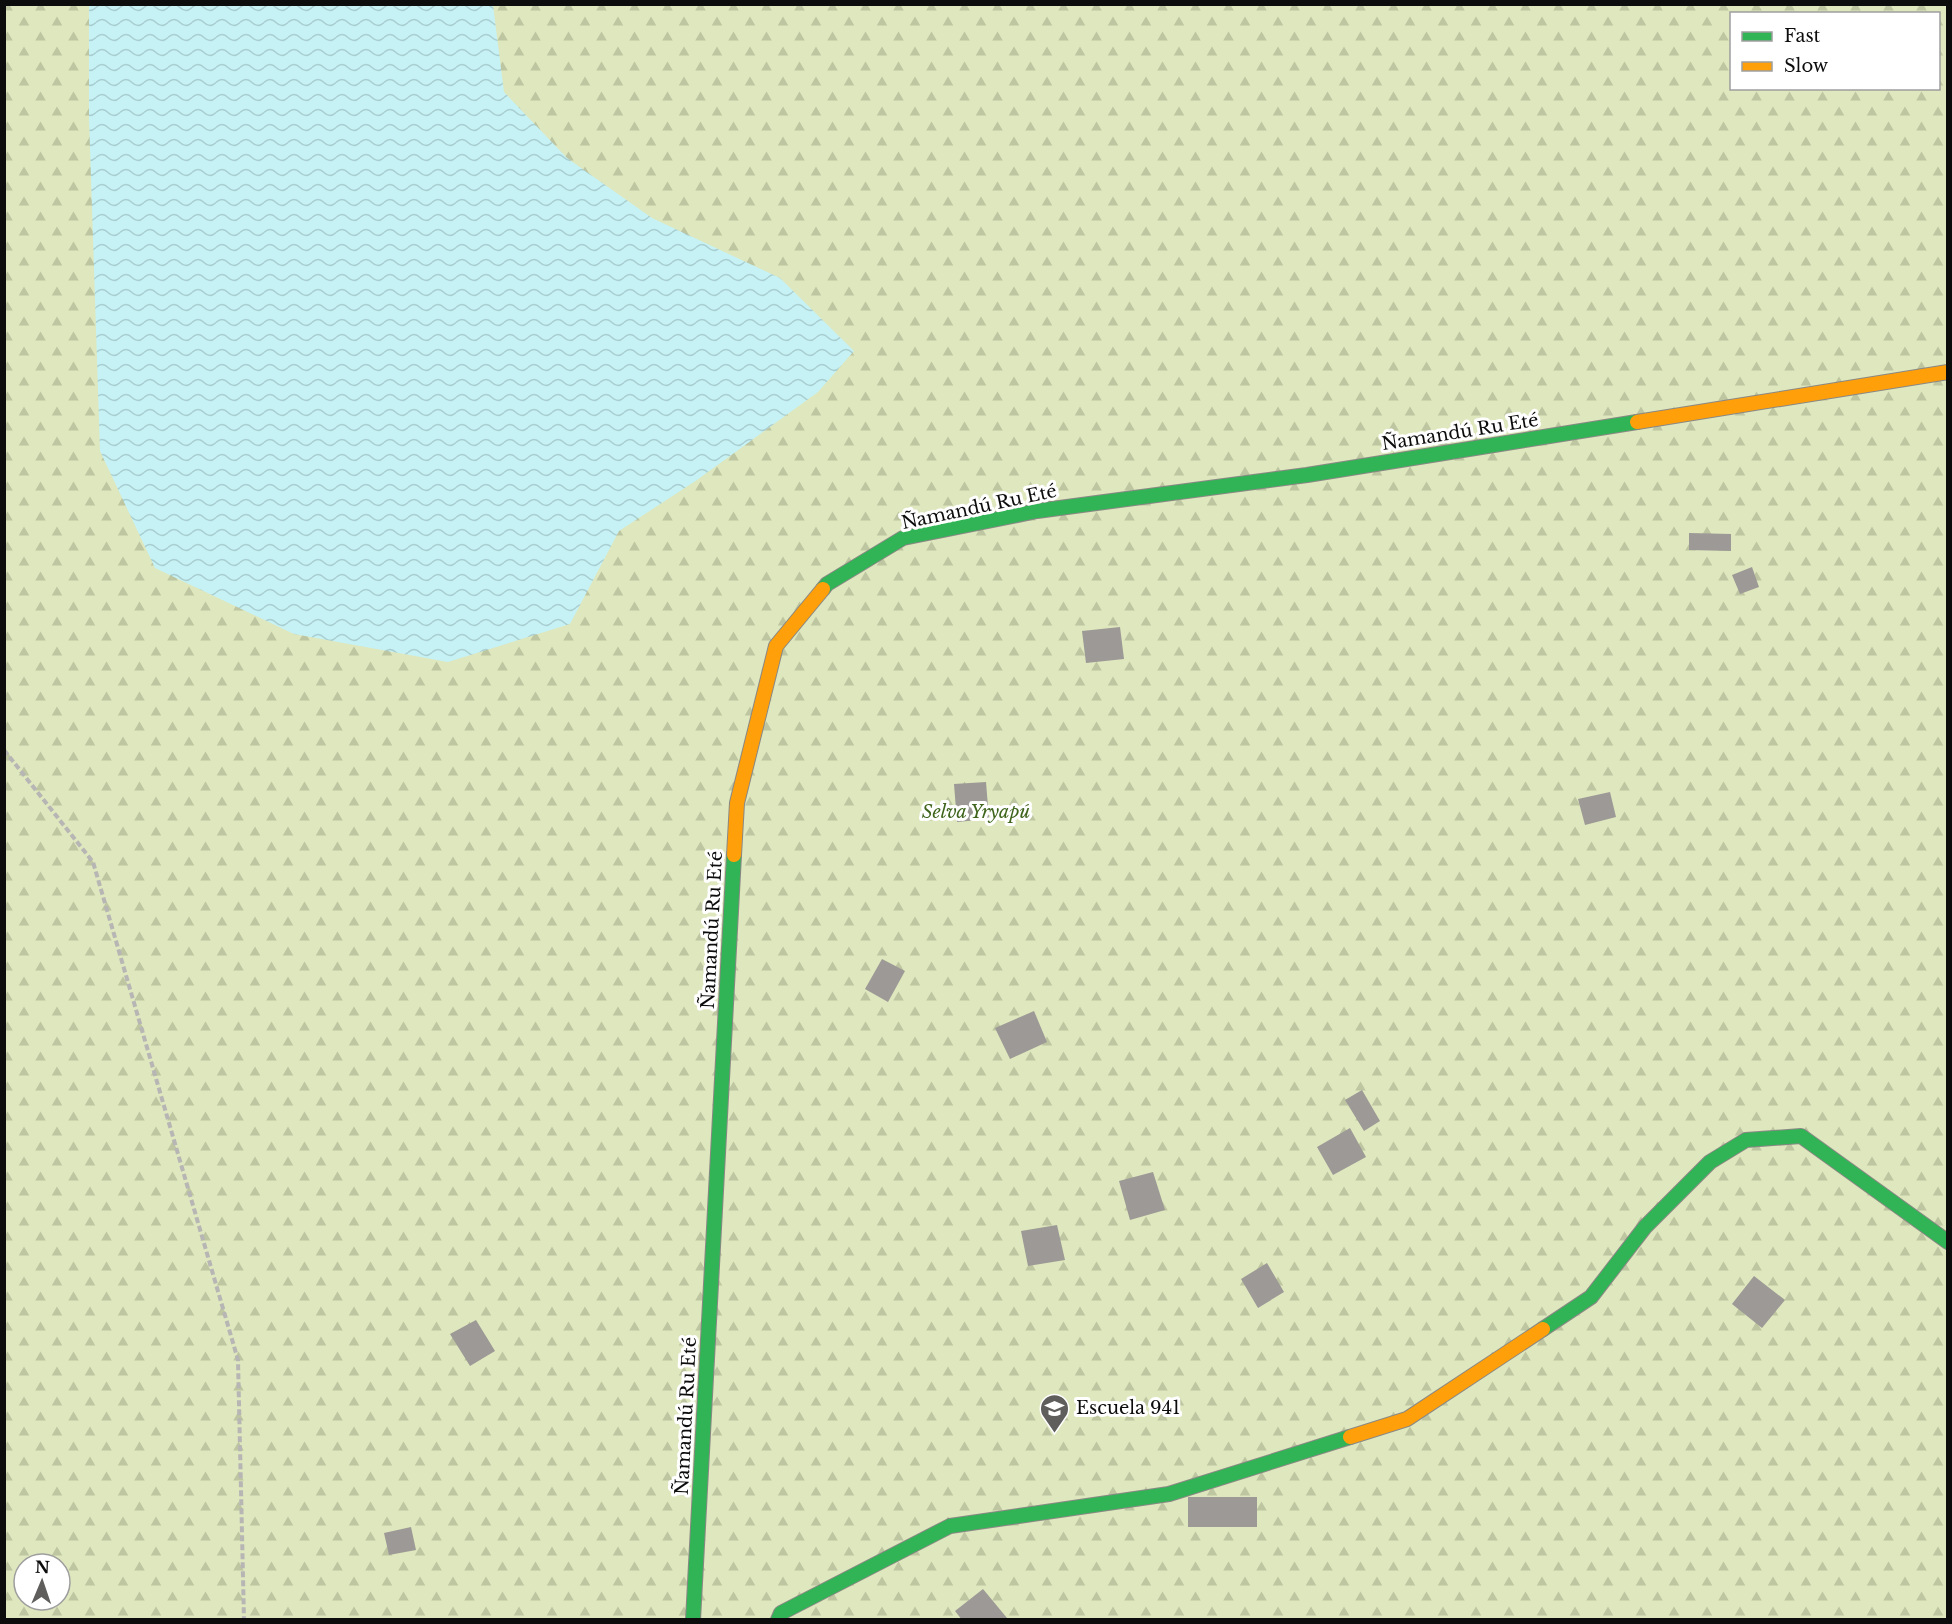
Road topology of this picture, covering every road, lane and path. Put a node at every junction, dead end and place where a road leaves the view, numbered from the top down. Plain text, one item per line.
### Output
1 (1947, 372) edge
2 (4, 750) edge
3 (1947, 1242) edge
4 (244, 1620) edge
5 (693, 1620) edge
6 (778, 1620) edge

1 - 5 street, Ñamandú Ru Eté
2 - 4 path
3 - 6 street

